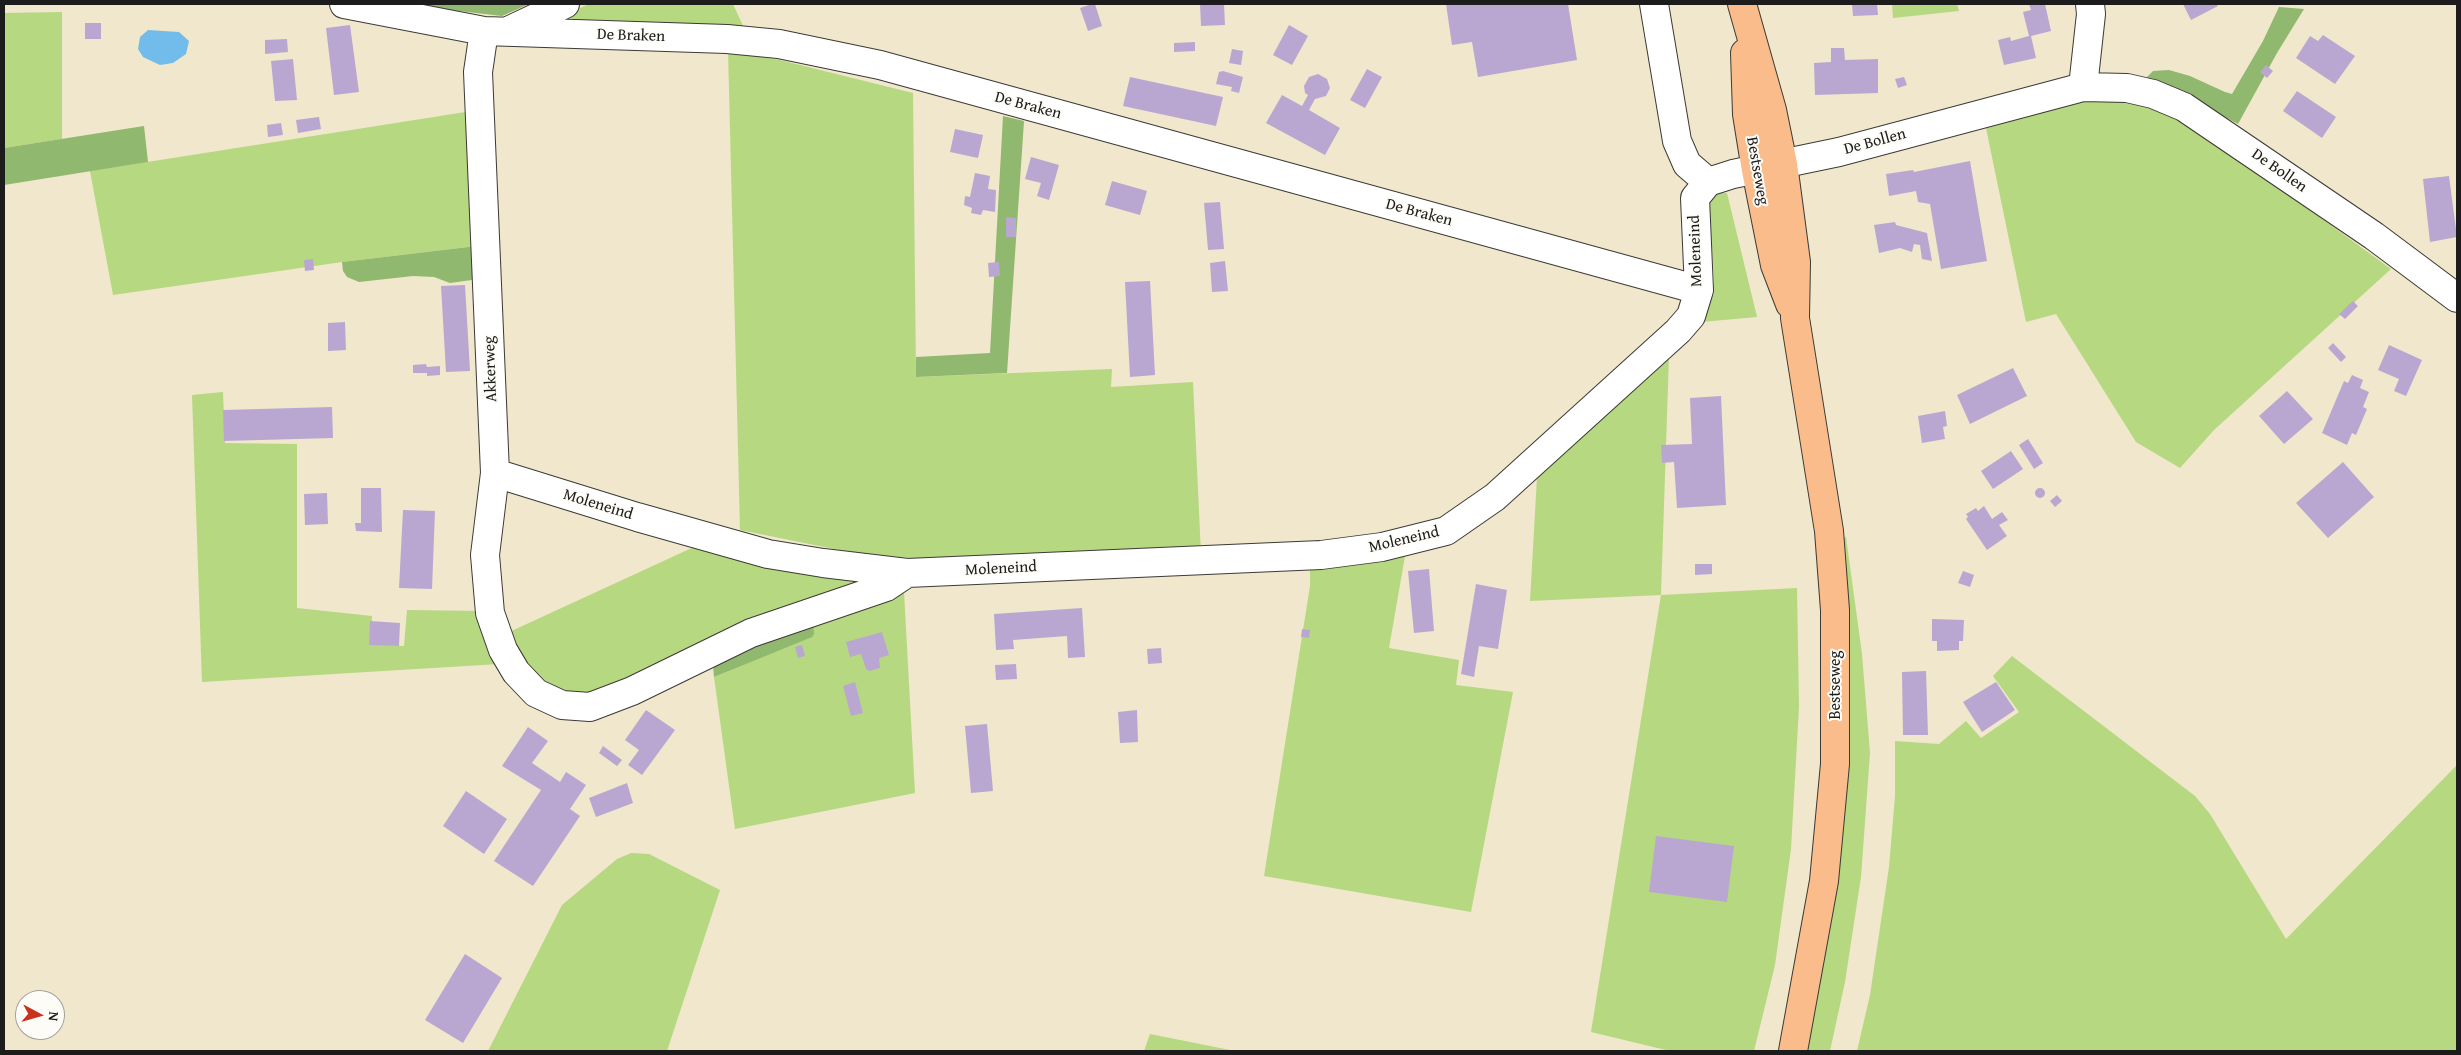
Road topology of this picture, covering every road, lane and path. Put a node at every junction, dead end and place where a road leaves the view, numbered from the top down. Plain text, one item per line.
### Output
1 (344, 4) edge
2 (565, 4) edge
3 (1654, 4) edge
4 (2090, 4) edge
5 (1744, 12) edge
6 (494, 32) junction
7 (2083, 87) junction
8 (1783, 164) junction
9 (1756, 170) junction
10 (1708, 182) junction
11 (1699, 290) junction
12 (2457, 298) edge
13 (1795, 318) junction
14 (495, 473) junction
15 (908, 573) junction
16 (536, 693) joint
17 (1792, 1051) edge

1 - 6 street, De Braken
2 - 6 street
3 - 10 street
4 - 7 street
5 - 8 main road, Bestseweg
5 - 9 main road, Bestseweg
6 - 11 street, De Braken
6 - 14 street, Akkerweg
7 - 8 street, De Bollen
7 - 12 street, De Bollen
8 - 9 street, De Bollen
8 - 13 main road, Bestseweg
9 - 10 street
9 - 13 main road, Bestseweg
10 - 11 street, Moleneind
11 - 15 street, Moleneind
13 - 17 main road, Bestseweg
14 - 15 street, Moleneind
14 - 16 street, Akkerweg
15 - 16 street, Moleneind

